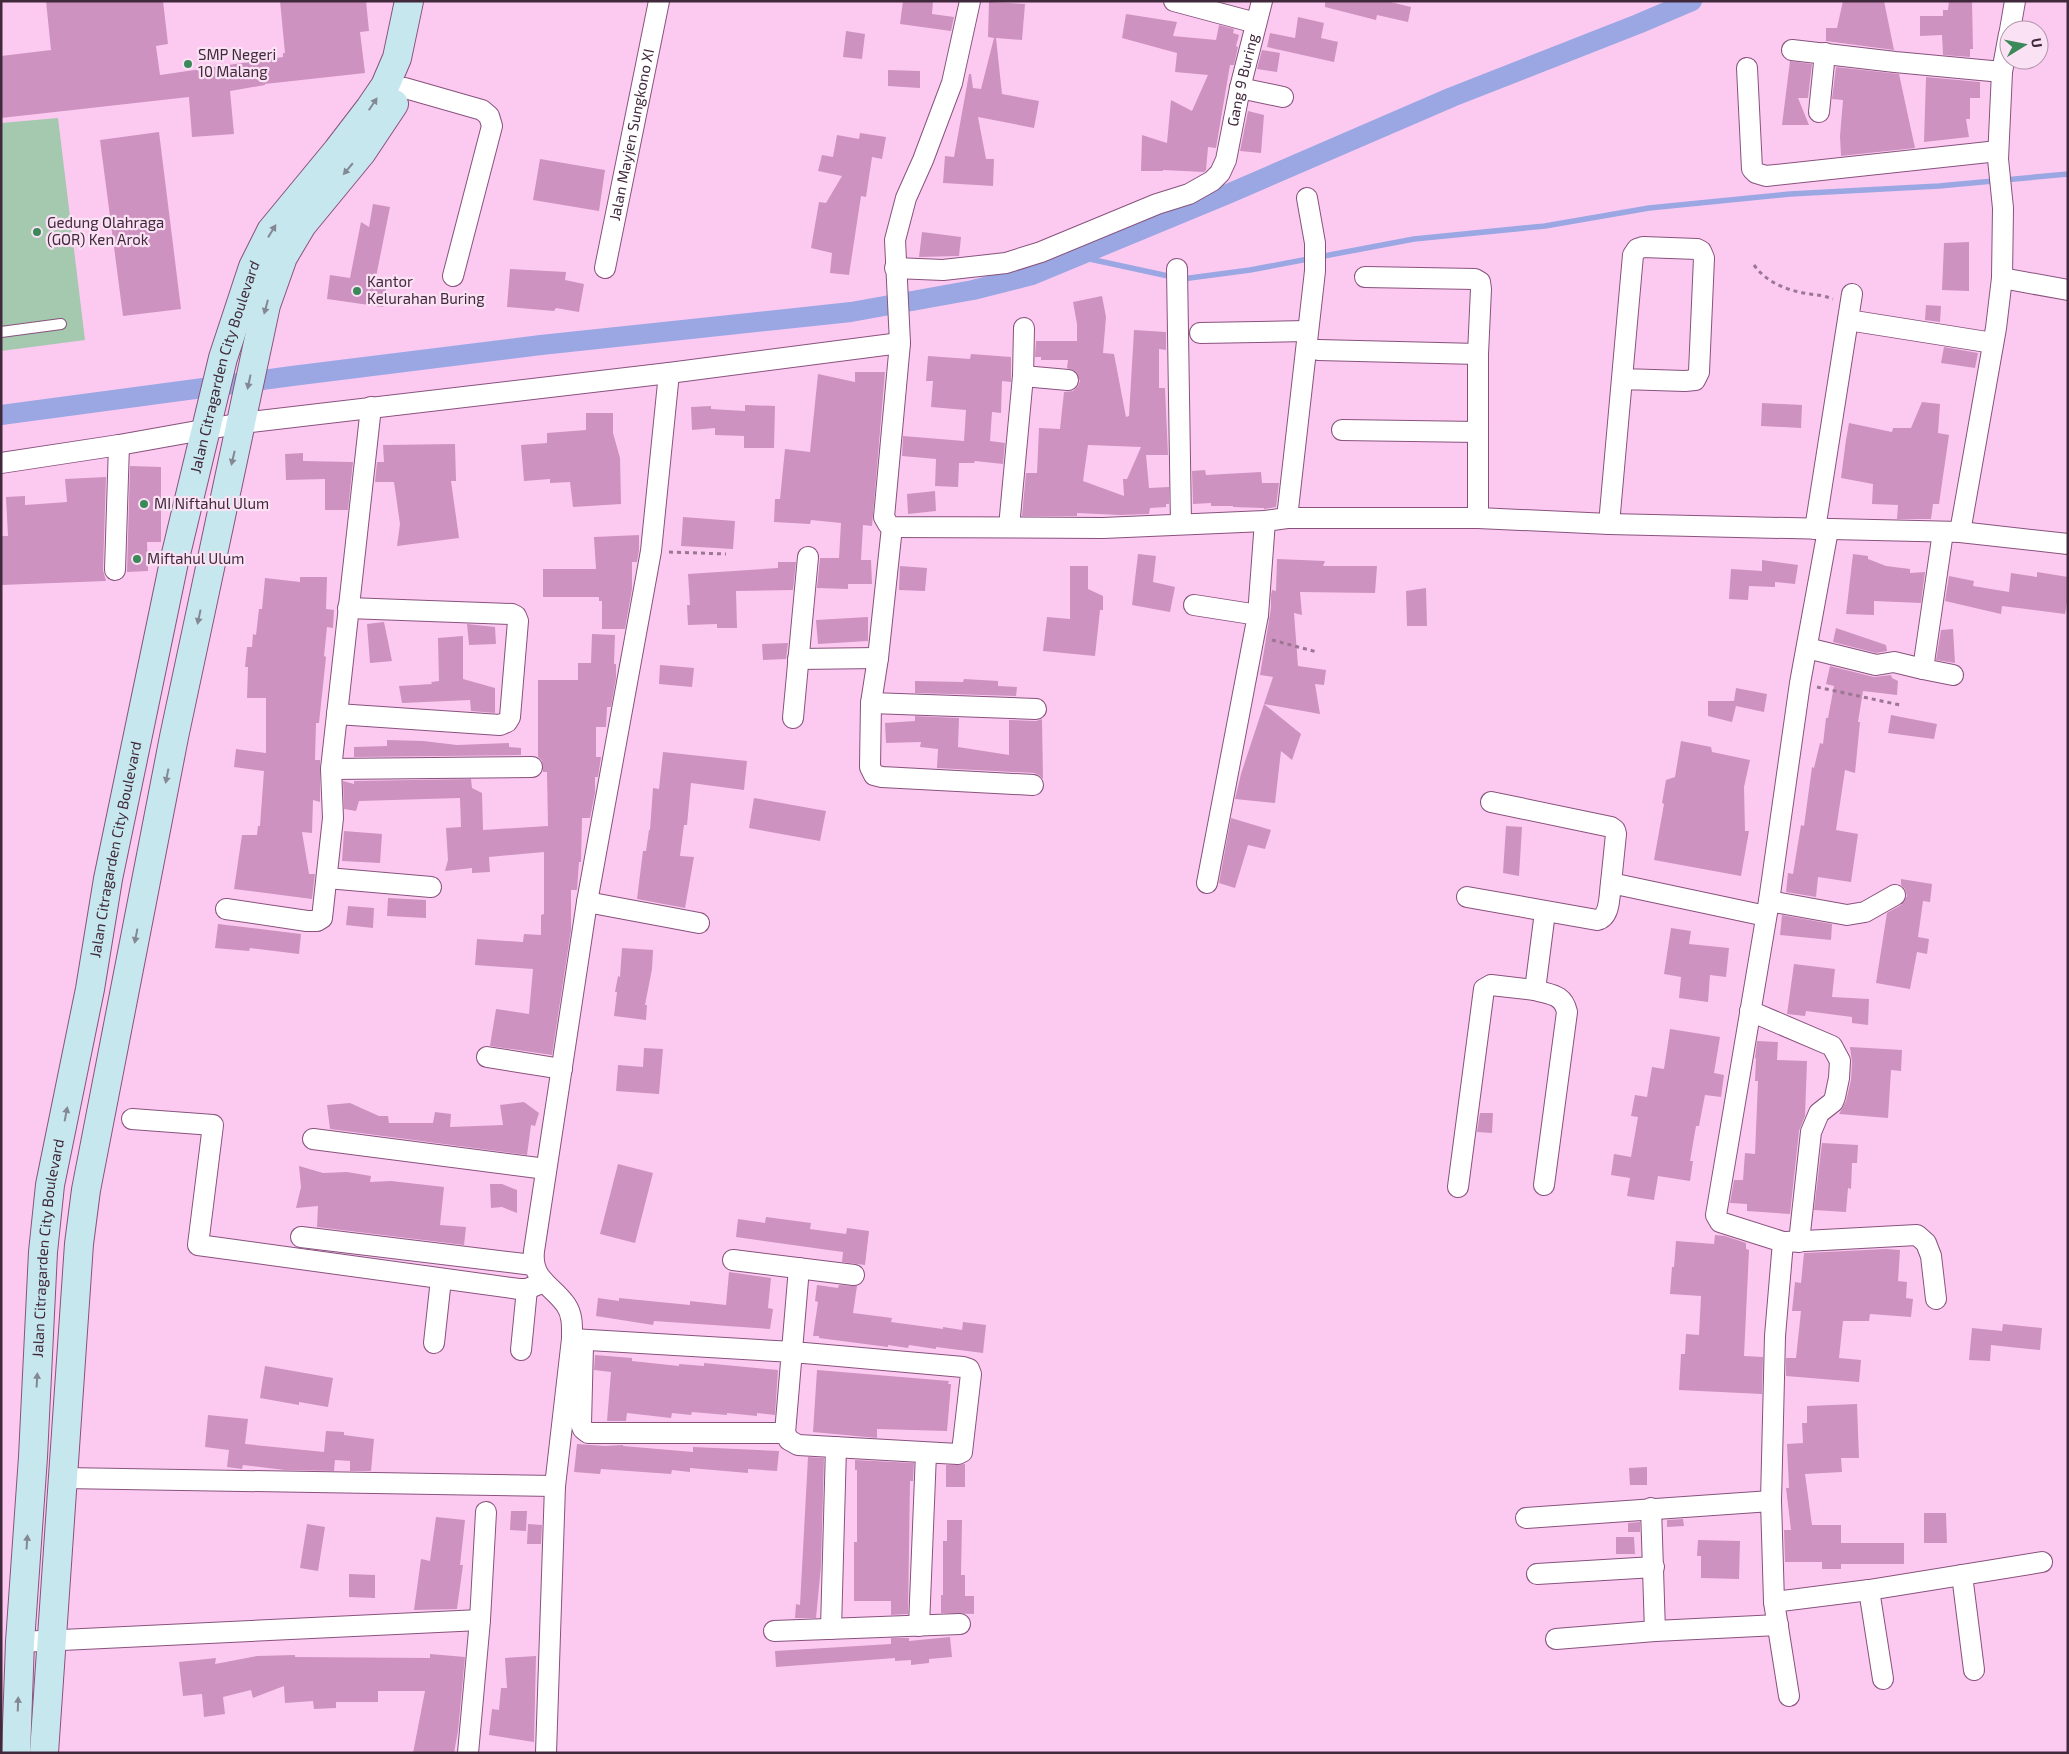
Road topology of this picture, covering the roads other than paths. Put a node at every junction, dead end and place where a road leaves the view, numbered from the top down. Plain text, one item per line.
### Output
1 (409, 1) edge
2 (428, 1) edge
3 (659, 1) edge
4 (970, 1) edge
5 (1174, 1) edge
6 (1262, 1) edge
7 (2015, 1) edge
8 (2012, 20) edge
9 (1256, 23) junction
10 (1792, 50) dead end
11 (1824, 53) junction
12 (1747, 68) dead end
13 (2002, 72) joint
14 (405, 88) junction
15 (1240, 88) junction
16 (1283, 97) dead end
17 (1819, 112) dead end
18 (1998, 155) junction
19 (1307, 198) dead end
20 (605, 268) dead end
21 (895, 271) junction
22 (452, 276) dead end
23 (1365, 277) dead end
24 (1177, 278) dead end
25 (2002, 278) junction
26 (2068, 290) edge
27 (61, 324) dead end
28 (1024, 328) dead end
29 (1308, 331) junction
30 (1, 332) edge
31 (1200, 334) dead end
32 (900, 336) junction
33 (1993, 343) junction
34 (1318, 350) dead end
35 (1478, 354) junction
36 (669, 373) junction
37 (1023, 376) junction
38 (1622, 379) junction
39 (1068, 380) dead end
40 (371, 407) junction
41 (242, 417) junction
42 (207, 421) junction
43 (1342, 430) dead end
44 (1478, 432) junction
45 (118, 445) junction
46 (1, 463) edge
47 (1287, 518) junction
48 (1478, 518) junction
49 (1265, 521) junction
50 (1181, 524) junction
51 (1609, 524) junction
52 (892, 527) junction
53 (1009, 527) junction
54 (1822, 529) junction
55 (1951, 532) junction
56 (2068, 544) edge
57 (808, 557) dead end
58 (115, 570) dead end
59 (1194, 605) dead end
60 (348, 608) junction
61 (1258, 615) junction
62 (1807, 648) junction
63 (878, 658) junction
64 (798, 659) junction
65 (1923, 669) junction
66 (1953, 675) dead end
67 (871, 703) junction
68 (1036, 709) dead end
69 (337, 714) junction
70 (793, 718) dead end
71 (532, 767) dead end
72 (331, 769) junction
73 (1033, 785) dead end
74 (1491, 802) dead end
75 (327, 878) junction
76 (1207, 883) dead end
77 (1611, 883) junction
78 (432, 887) dead end
79 (1895, 895) dead end
80 (1467, 897) dead end
81 (587, 902) junction
82 (1768, 908) junction
83 (226, 909) dead end
84 (1545, 912) junction
85 (699, 923) dead end
86 (1535, 990) junction
87 (1750, 1011) junction
88 (487, 1057) dead end
89 (562, 1069) junction
90 (132, 1119) dead end
91 (313, 1140) dead end
92 (546, 1169) junction
93 (1544, 1185) dead end
94 (1458, 1187) dead end
95 (301, 1237) dead end
96 (1791, 1242) junction
97 (733, 1260) dead end
98 (533, 1265) junction
99 (799, 1268) junction
100 (854, 1275) dead end
101 (441, 1278) junction
102 (536, 1286) junction
103 (1936, 1299) dead end
104 (577, 1340) junction
105 (434, 1343) dead end
106 (521, 1350) dead end
107 (793, 1352) junction
108 (786, 1433) junction
109 (836, 1447) junction
110 (926, 1453) junction
111 (64, 1478) junction
112 (555, 1486) junction
113 (1770, 1501) junction
114 (1651, 1508) junction
115 (486, 1512) dead end
116 (1526, 1518) dead end
117 (2042, 1562) dead end
118 (1654, 1567) junction
119 (1538, 1574) dead end
120 (1962, 1575) junction
121 (1869, 1590) junction
122 (1774, 1602) junction
123 (480, 1620) junction
124 (960, 1624) dead end
125 (1778, 1625) junction
126 (919, 1626) junction
127 (831, 1629) junction
128 (1655, 1631) junction
129 (774, 1632) dead end
130 (53, 1639) junction
131 (1556, 1639) dead end
132 (20, 1642) junction
133 (1974, 1670) dead end
134 (1883, 1679) dead end
135 (1789, 1696) dead end
136 (16, 1753) edge
137 (44, 1753) edge
138 (468, 1753) edge
139 (546, 1753) edge

42 -> 1 main road, Jalan Citragarden City Boulevard
2 - 14 main road, Jalan Citragarden City Boulevard
3 - 20 street, Jalan Mayjen Sungkono XI
4 - 21 street
5 - 9 street
6 - 9 street, Gang 9 Buring
7 - 8 street
9 - 15 street, Gang 9 Buring
10 - 11 street
11 - 13 street
11 - 17 street
12 - 18 street
13 - 18 street
14 - 22 street
14 -> 41 main road, Jalan Citragarden City Boulevard
15 - 16 street
15 - 21 street, Gang 9 Buring
18 - 25 street
19 - 29 street
21 - 32 street
23 - 35 street
24 - 50 street
25 - 26 street
25 - 33 street
27 - 30 lane
28 - 37 street
29 - 31 street
29 - 47 street
32 - 36 street
32 - 52 street
33 - 54 street
33 - 55 street
34 - 35 street
35 - 44 street
36 - 40 street
36 - 81 street
37 - 39 street
37 - 53 street
38 - 38 street
38 - 51 street
40 - 41 street
40 - 60 street
41 - 42 street
41 -> 111 main road, Jalan Citragarden City Boulevard
42 - 45 street
132 -> 42 main road, Jalan Citragarden City Boulevard
43 - 44 street
44 - 48 street
45 - 46 street
45 - 58 street
47 - 48 street
47 - 49 street
48 - 51 street
49 - 50 street
49 - 61 street
50 - 53 street
51 - 54 street
52 - 53 street
52 - 63 street
54 - 55 street
54 - 62 street
55 - 56 street
55 - 65 street
57 - 64 street
59 - 61 street
60 - 69 street
60 - 69 street
61 - 76 street
62 - 65 street
62 - 82 street
63 - 64 street
63 - 67 street
64 - 70 street
65 - 66 street
67 - 68 street
67 - 73 street
69 - 72 street
71 - 72 street
72 - 75 street
74 - 77 street
75 - 78 street
75 - 83 street
77 - 82 street
77 - 84 street
79 - 82 street
80 - 84 street
81 - 85 street
81 - 89 street
82 - 87 street
84 - 86 street
86 - 93 street
86 - 94 street
87 - 96 street
87 - 96 street
88 - 89 street
89 - 92 street
90 - 101 street
91 - 92 street
92 - 98 street
95 - 98 street
96 - 103 street
96 - 113 street
97 - 99 street
98 - 102 street
99 - 100 street
99 - 107 street
101 - 102 street
101 - 105 street
102 - 104 street
102 - 106 street
104 - 107 street
104 - 108 street
104 - 112 street
107 - 108 street
107 - 110 street
108 - 109 street
109 - 110 street
109 - 127 street
110 - 126 street
111 - 112 street
111 - 130 main road, Jalan Citragarden City Boulevard
112 - 139 street
113 - 114 street
113 - 122 street
114 - 116 street
114 - 118 street
115 - 123 street
117 - 120 street
118 - 119 street
118 - 128 street
120 - 121 street
120 - 133 street
121 - 122 street
121 - 134 street
122 - 125 street
123 - 130 street
123 - 138 street
124 - 126 street
125 - 128 street
125 - 135 street
126 - 127 street
127 - 129 street
128 - 131 street
130 - 132 street
130 - 137 main road, Jalan Citragarden City Boulevard
136 -> 132 main road, Jalan Citragarden City Boulevard

